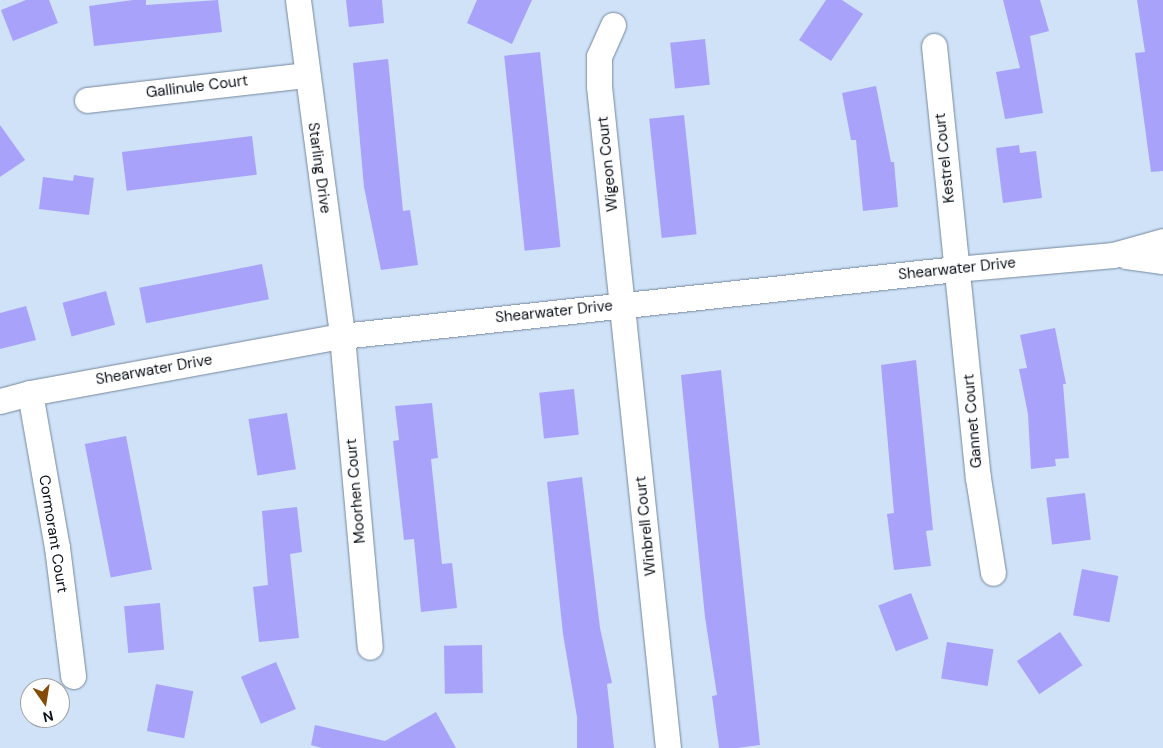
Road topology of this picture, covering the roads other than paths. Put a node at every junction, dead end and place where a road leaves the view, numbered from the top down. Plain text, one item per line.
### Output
1 (298, 0) edge
2 (613, 25) dead end
3 (934, 46) dead end
4 (306, 75) junction
5 (87, 100) dead end
6 (1163, 241) edge
7 (1113, 255) junction
8 (1163, 261) edge
9 (956, 269) junction
10 (623, 305) junction
11 (342, 336) junction
12 (30, 393) junction
13 (0, 401) edge
14 (993, 573) dead end
15 (370, 646) dead end
16 (73, 676) dead end
17 (668, 748) edge

1 - 4 street, Starling Drive
2 - 10 street, Wigeon Court
3 - 9 street, Kestrel Court
4 - 5 street, Gallinule Court
4 - 11 street, Starling Drive
6 - 7 street, Shearwater Drive
7 - 8 street, Shearwater Drive
7 - 9 street, Shearwater Drive
9 - 10 street, Shearwater Drive
9 - 14 street, Gannet Court
10 - 11 street, Shearwater Drive
10 - 17 street, Winbrell Court
11 - 12 street, Shearwater Drive
11 - 15 street, Moorhen Court
12 - 13 street, Shearwater Drive
12 - 16 street, Cormorant Court

